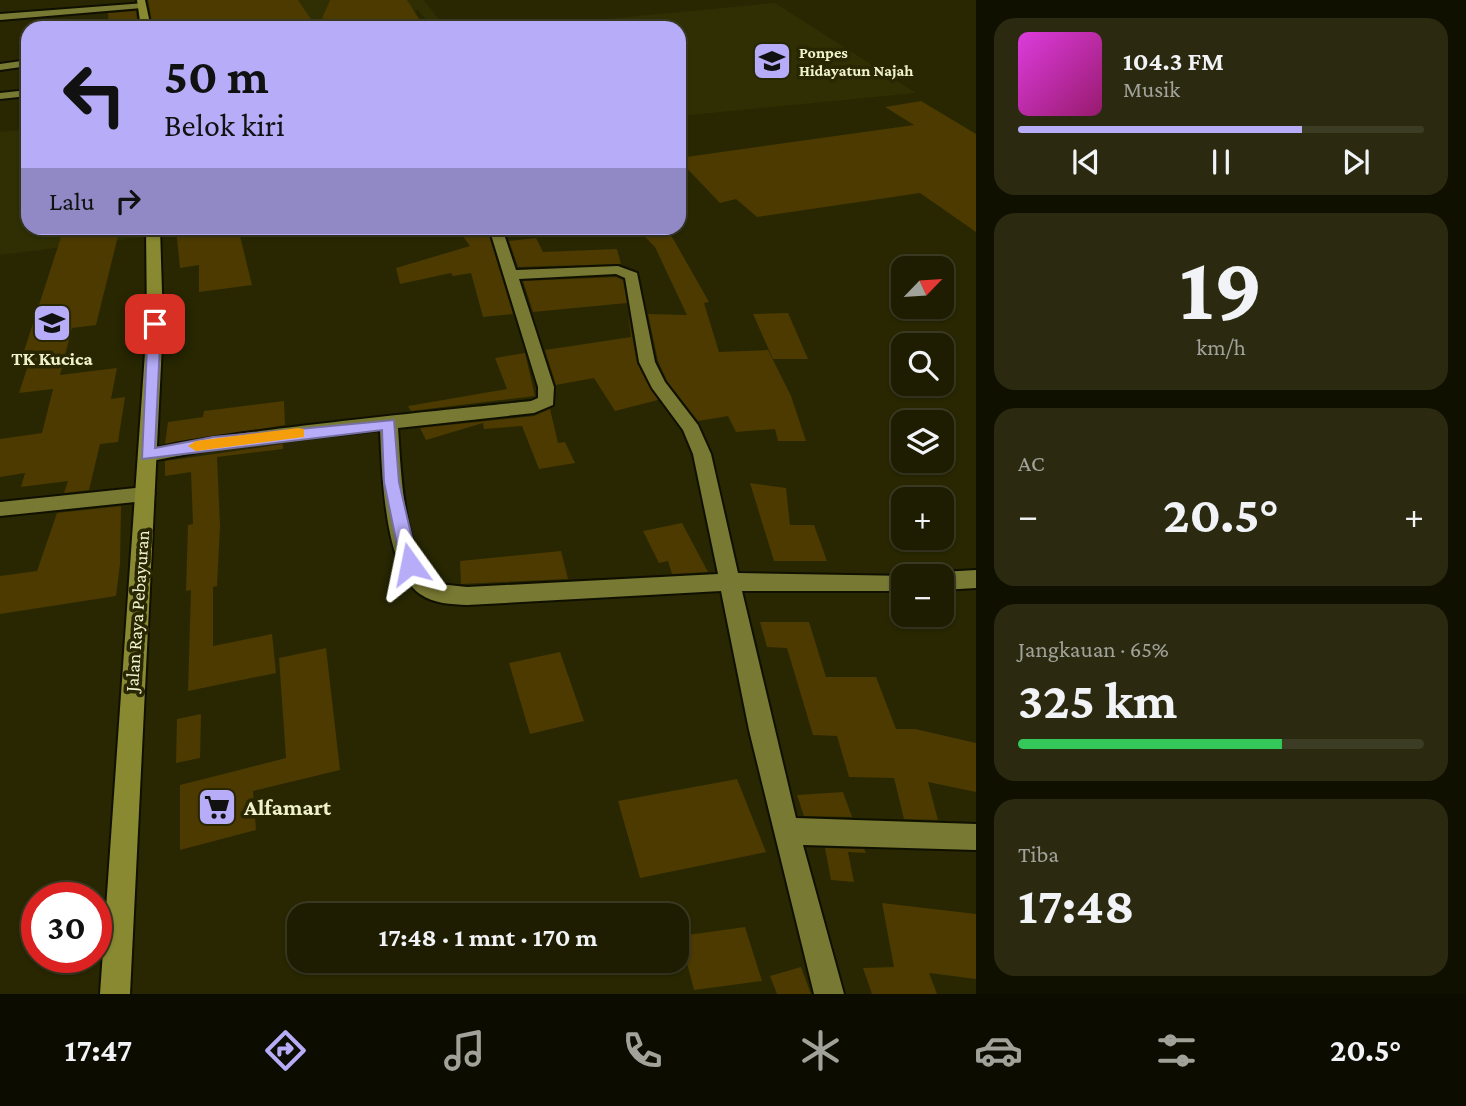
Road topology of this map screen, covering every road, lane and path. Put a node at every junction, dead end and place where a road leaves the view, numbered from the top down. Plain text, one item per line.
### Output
1 (142, 2) edge
2 (0, 17) edge
3 (145, 21) edge
4 (21, 64) edge
5 (0, 67) edge
6 (21, 94) edge
7 (0, 96) edge
8 (153, 235) edge
9 (497, 235) edge
10 (508, 275) junction
11 (389, 424) junction
12 (147, 455) junction
13 (145, 494) junction
14 (0, 509) edge
15 (976, 579) edge
16 (954, 580) edge
17 (732, 582) junction
18 (891, 582) edge
19 (787, 831) junction
20 (976, 837) edge
21 (115, 994) edge
22 (829, 994) edge

1 - 2 street
1 - 3 main road
4 - 5 street
6 - 7 street
8 - 12 main road, Jalan Raya Pebayuran
9 - 10 street
10 - 11 street
10 - 17 street
11 - 12 street
11 - 17 street
12 - 13 main road, Jalan Raya Pebayuran
13 - 14 street
13 - 21 main road, Jalan Raya Pebayuran
15 - 16 street
17 - 18 street
17 - 19 street
19 - 20 street
19 - 22 street

